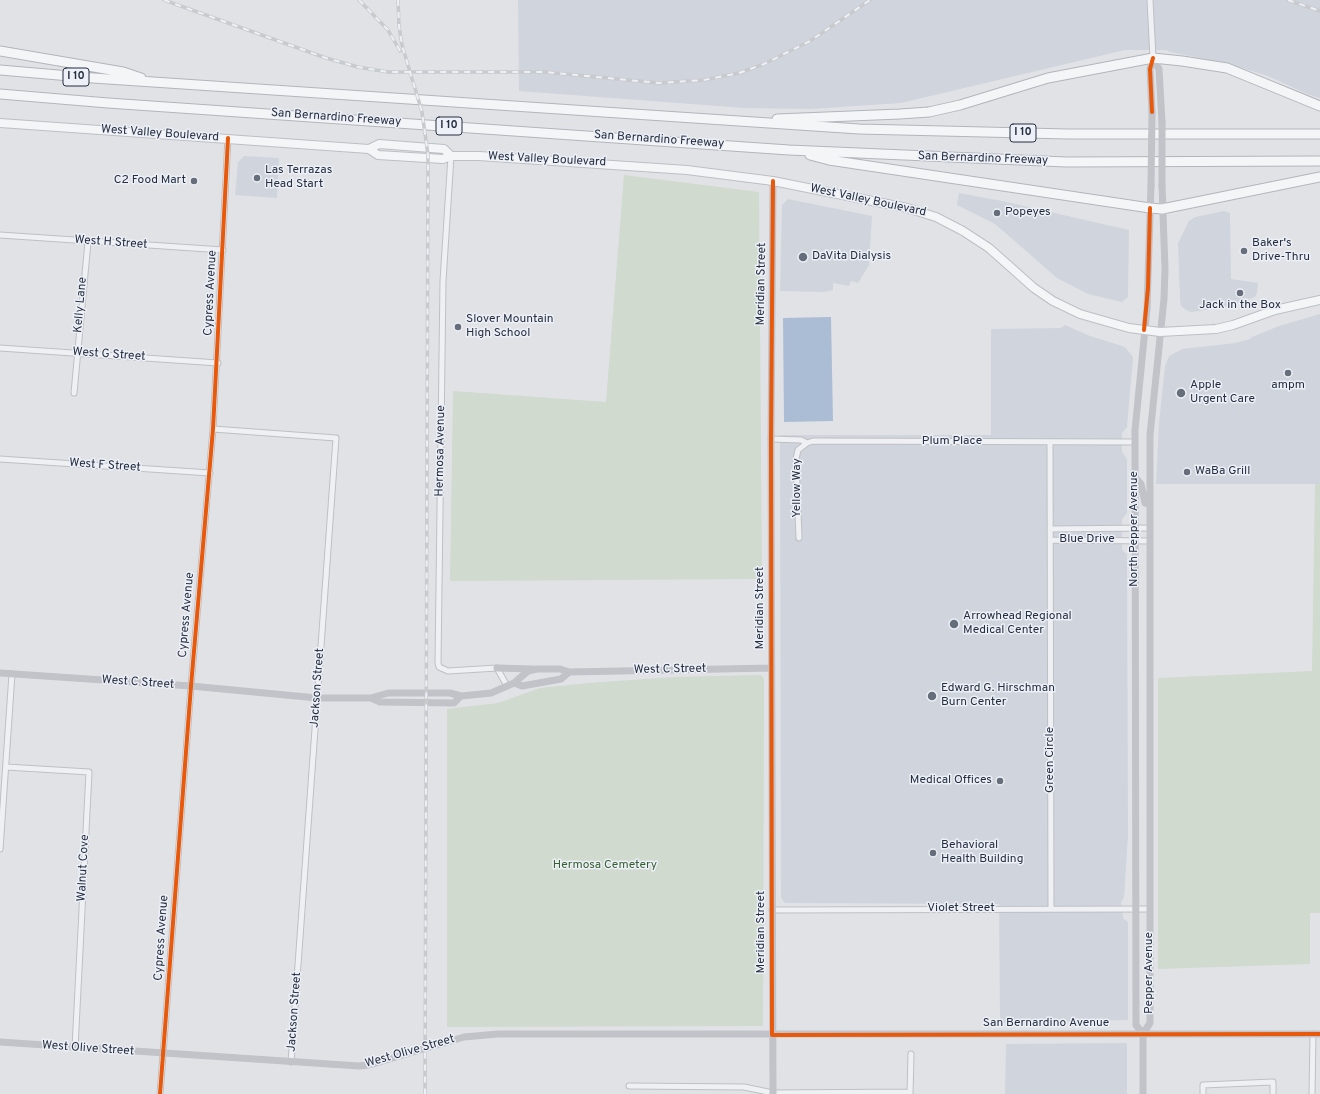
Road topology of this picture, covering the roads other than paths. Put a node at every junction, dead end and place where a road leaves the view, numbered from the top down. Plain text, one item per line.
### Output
1 (1150, 0) edge
2 (0, 51) edge
3 (1153, 58) junction
4 (0, 70) edge
5 (152, 82) junction
6 (0, 94) edge
7 (1320, 106) edge
8 (726, 120) junction
9 (0, 123) edge
10 (1320, 134) edge
11 (228, 138) junction
12 (789, 150) junction
13 (451, 156) junction
14 (1320, 161) edge
15 (1320, 177) edge
16 (773, 181) junction
17 (1150, 208) junction
18 (1162, 208) junction
19 (0, 235) edge
20 (88, 242) junction
21 (223, 250) junction
22 (1320, 300) edge
23 (1144, 330) junction
24 (1160, 332) junction
25 (0, 348) edge
26 (77, 353) junction
27 (218, 363) junction
28 (74, 393) dead end
29 (213, 429) junction
30 (771, 439) junction
31 (807, 442) junction
32 (1050, 442) junction
33 (1134, 442) junction
34 (0, 459) edge
35 (210, 473) junction
36 (1135, 477) junction
37 (1149, 504) junction
38 (1134, 528) junction
39 (1149, 528) junction
40 (1050, 529) junction
41 (799, 538) dead end
42 (1050, 540) junction
43 (1134, 541) junction
44 (1149, 541) junction
45 (497, 668) junction
46 (772, 668) junction
47 (537, 669) junction
48 (569, 672) junction
49 (0, 673) edge
50 (12, 674) junction
51 (510, 684) junction
52 (191, 686) junction
53 (317, 698) junction
54 (6, 767) junction
55 (0, 849) edge
56 (1051, 909) junction
57 (1135, 909) junction
58 (1149, 909) junction
59 (772, 910) junction
60 (1143, 1034) junction
61 (1316, 1034) edge
62 (772, 1035) junction
63 (0, 1042) edge
64 (75, 1048) junction
65 (163, 1054) junction
66 (911, 1054) dead end
67 (291, 1062) junction
68 (630, 1086) dead end
69 (826, 1093) edge
70 (910, 1093) edge
71 (160, 1094) edge
72 (773, 1094) edge
73 (1143, 1094) edge
74 (1203, 1094) edge
75 (1273, 1094) edge
76 (1312, 1094) edge

1 - 3 street
2 - 5 highway
3 - 7 highway
3 - 8 highway
3 - 17 street, North Pepper Avenue, bridge
3 - 18 street, North Pepper Avenue, bridge
4 - 5 highway, San Bernardino Freeway / I 10
5 - 8 highway, San Bernardino Freeway / I 10
6 - 12 highway, San Bernardino Freeway / I 10
8 - 10 highway, San Bernardino Freeway / I 10
9 - 11 main road, West Valley Boulevard
11 - 13 main road, West Valley Boulevard
11 - 21 street, Cypress Avenue
12 - 14 highway, San Bernardino Freeway / I 10
12 - 17 highway
13 - 16 main road, West Valley Boulevard
13 - 45 street, Hermosa Avenue
15 - 18 highway
16 - 23 main road, West Valley Boulevard
16 - 30 street, Meridian Street
17 - 18 highway
17 - 23 street, North Pepper Avenue
18 - 24 street, North Pepper Avenue
19 - 20 street, West H Street
20 - 21 street, West H Street
20 - 26 street, Kelly Lane
21 - 27 street, Cypress Avenue
22 - 24 main road, West Valley Boulevard
23 - 24 main road, West Valley Boulevard
23 - 33 street, North Pepper Avenue
24 - 37 street, North Pepper Avenue
25 - 26 street, West G Street
26 - 27 street, West G Street
26 - 28 street, Kelly Lane
27 - 29 street, Cypress Avenue
29 - 35 street, Cypress Avenue
29 - 53 street, Jackson Street
30 - 31 street, Plum Place
30 - 46 street, Meridian Street
31 - 32 street, Plum Place
31 - 41 street, Yellow Way
32 - 33 street, Plum Place
32 - 40 street, Green Circle
33 - 36 street, North Pepper Avenue
34 - 35 street, West F Street
35 - 52 street, Cypress Avenue
36 - 37 street
36 - 38 street, North Pepper Avenue
37 - 39 street, North Pepper Avenue
38 - 39 street, Blue Drive
38 - 40 street, Blue Drive
38 - 43 street, North Pepper Avenue
39 - 44 street, North Pepper Avenue
40 - 42 street, Green Circle
42 - 43 street, Blue Drive
42 - 56 street, Green Circle
43 - 44 street, Blue Drive
43 - 57 street, North Pepper Avenue
44 - 58 street, North Pepper Avenue
45 - 47 street
45 - 51 street
46 - 48 street, West C Street
46 - 59 street, Meridian Street
47 - 48 street, West C Street
47 - 51 street, West C Street
48 - 51 street, West C Street
49 - 50 street, West C Street
50 - 52 street, West C Street
50 - 54 street
51 - 53 street, West C Street
52 - 53 street, West C Street
52 - 65 street, Cypress Avenue
53 - 67 street, Jackson Street
54 - 55 street
54 - 64 street, Walnut Cove
56 - 57 street, Violet Street
56 - 59 street, Violet Street
57 - 58 street, Violet Street
57 - 60 street, Pepper Avenue
58 - 60 street, Pepper Avenue
59 - 62 street, Meridian Street
60 - 61 street, San Bernardino Avenue
60 - 62 street, San Bernardino Avenue
60 - 73 street, Pepper Avenue
61 - 76 street
62 - 67 street, West Olive Street
62 - 72 street, Meridian Street
63 - 64 street, West Olive Street
64 - 65 street, West Olive Street
65 - 67 street, West Olive Street
65 - 71 street, Cypress Avenue
66 - 70 street
68 - 72 street
69 - 70 street
69 - 72 street
74 - 75 street

